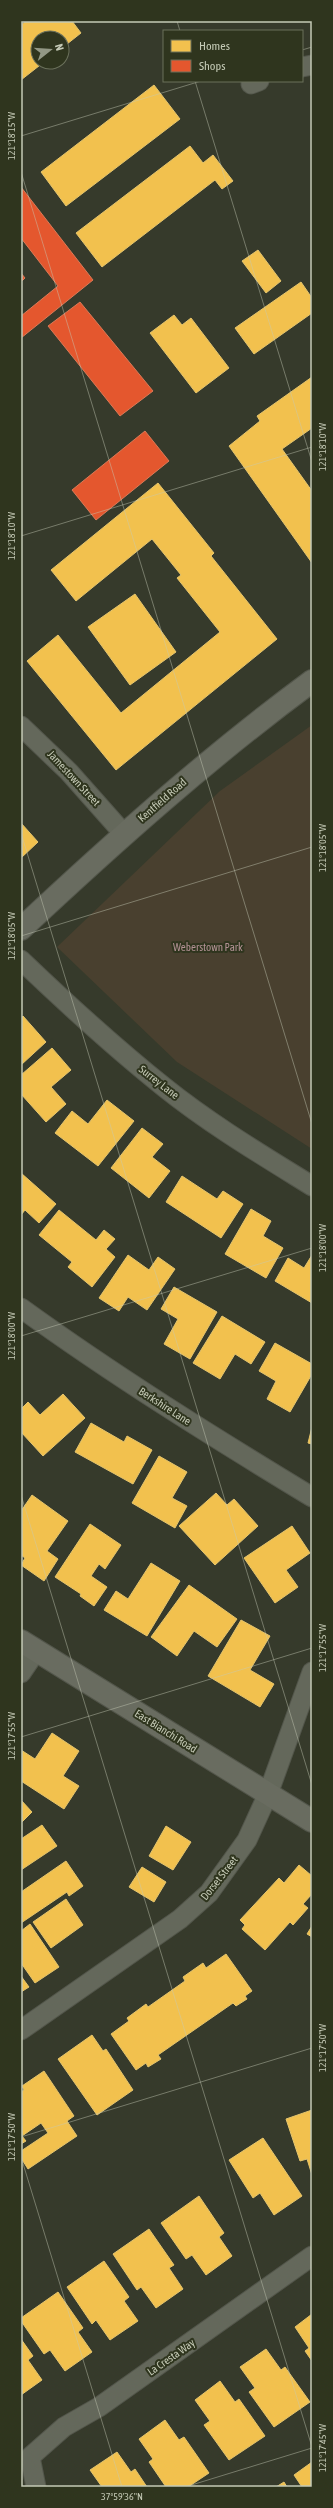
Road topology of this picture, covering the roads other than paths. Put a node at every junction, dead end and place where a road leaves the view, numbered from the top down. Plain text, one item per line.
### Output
1 (312, 681) edge
2 (21, 726) edge
3 (124, 834) junction
4 (21, 929) edge
5 (21, 960) edge
6 (312, 1186) edge
7 (21, 1308) edge
8 (312, 1497) edge
9 (29, 1646) edge
10 (312, 1672) edge
11 (21, 1673) edge
12 (268, 1794) junction
13 (312, 1821) edge
14 (21, 2030) edge
15 (312, 2256) edge
16 (36, 2487) edge

1 - 3 street, Kentfield Road
2 - 3 street, Jamestown Street
3 - 4 street, Kentfield Road
5 - 6 street, Surrey Lane
7 - 8 street, Berkshire Lane
9 - 11 street
9 - 12 street, East Bianchi Road
10 - 12 street, Dorset Street
12 - 13 street, East Bianchi Road
12 - 14 street, Dorset Street
15 - 16 street, La Cresta Way

